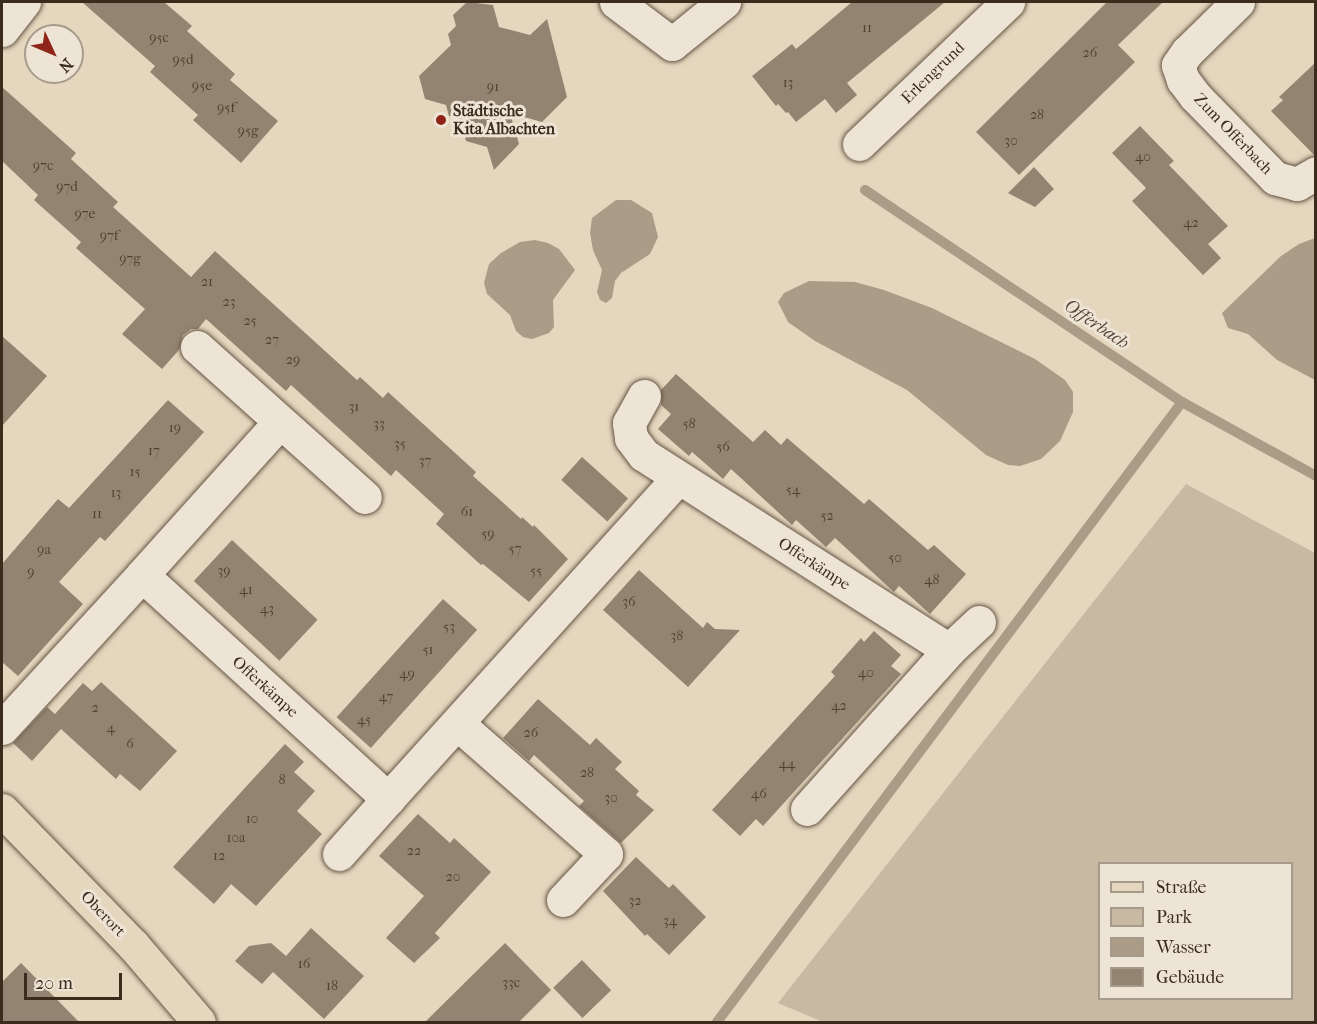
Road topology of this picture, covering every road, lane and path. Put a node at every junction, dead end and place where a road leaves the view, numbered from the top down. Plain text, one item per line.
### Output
1 (24, 2) edge
2 (616, 2) edge
3 (724, 2) edge
4 (1008, 2) edge
5 (1238, 2) edge
6 (2, 30) edge
7 (859, 144) dead end
8 (1316, 173) edge
9 (197, 347) dead end
10 (644, 396) dead end
11 (280, 422) junction
12 (677, 479) junction
13 (365, 497) dead end
14 (142, 575) junction
15 (979, 622) dead end
16 (949, 650) junction
17 (458, 724) junction
18 (2, 728) edge
19 (388, 799) junction
20 (807, 809) dead end
21 (2, 810) edge
22 (339, 854) dead end
23 (563, 900) dead end
24 (199, 1023) edge

1 - 6 street
2 - 3 street
4 - 7 street, Erlengrund
5 - 8 street, Zum Offerbach
9 - 11 street
10 - 12 street, Offerkämpe
11 - 13 street
11 - 14 street
12 - 16 street, Offerkämpe
12 - 17 street
14 - 18 street
14 - 19 street, Offerkämpe
15 - 16 street
16 - 20 street
17 - 19 street
17 - 23 street
19 - 22 street
21 - 24 main road, Oberort

